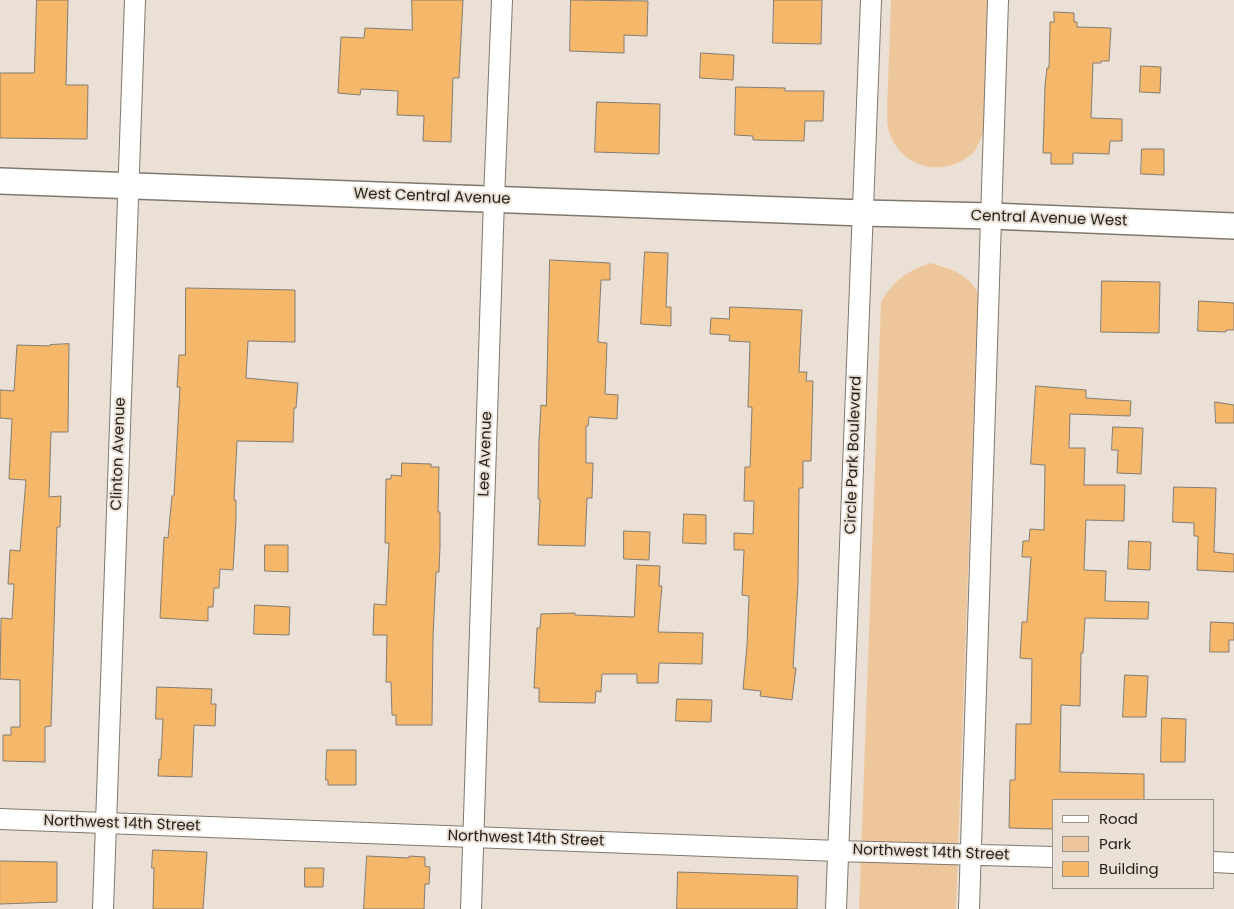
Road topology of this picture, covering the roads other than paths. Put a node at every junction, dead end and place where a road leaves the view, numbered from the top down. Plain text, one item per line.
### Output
1 (135, 0) edge
2 (502, 0) edge
3 (871, 0) edge
4 (998, 0) edge
5 (0, 181) edge
6 (129, 186) junction
7 (494, 199) junction
8 (863, 213) junction
9 (991, 216) junction
10 (1234, 226) edge
11 (0, 819) edge
12 (106, 823) junction
13 (474, 837) junction
14 (838, 851) junction
15 (971, 854) junction
16 (1052, 857) edge
17 (1214, 862) edge
18 (1234, 863) edge
19 (104, 909) edge
20 (471, 909) edge
21 (836, 909) edge
22 (969, 909) edge

1 - 6 street, Clinton Avenue
2 - 7 street, Lee Avenue
3 - 8 street, Circle Park Boulevard
4 - 9 street
5 - 6 street, West Central Avenue
6 - 7 street, West Central Avenue
6 - 12 street, Clinton Avenue
7 - 8 street, West Central Avenue
7 - 13 street, Lee Avenue
8 - 9 street, Central Avenue West
8 - 14 street, Circle Park Boulevard
9 - 10 street, Central Avenue West
9 - 15 street
11 - 12 street, Northwest 14th Street
12 - 13 street, Northwest 14th Street
12 - 19 street, Clinton Avenue
13 - 14 street, Northwest 14th Street
13 - 20 street, Lee Avenue
14 - 15 street, Northwest 14th Street
14 - 21 street, Circle Park Boulevard
15 - 16 street, Northwest 14th Street
15 - 22 street
17 - 18 street

